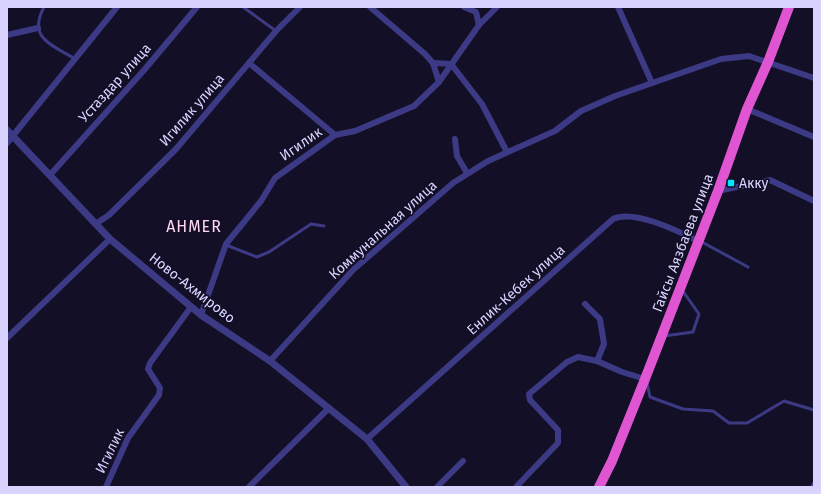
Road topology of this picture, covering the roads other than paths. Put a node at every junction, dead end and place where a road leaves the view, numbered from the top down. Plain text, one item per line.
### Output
1 (44, 7) edge
2 (117, 7) edge
3 (197, 7) edge
4 (243, 7) edge
5 (300, 7) edge
6 (370, 7) edge
7 (464, 7) edge
8 (497, 7) edge
9 (618, 7) edge
10 (789, 7) edge
11 (480, 25) junction
12 (38, 28) junction
13 (276, 31) junction
14 (7, 35) edge
15 (75, 59) junction
16 (768, 62) junction
17 (249, 63) junction
18 (433, 63) junction
19 (451, 64) junction
20 (814, 78) edge
21 (439, 82) junction
22 (652, 83) junction
23 (746, 109) junction
24 (7, 130) edge
25 (335, 135) junction
26 (13, 136) junction
27 (814, 137) edge
28 (455, 139) dead end
29 (7, 143) edge
30 (507, 152) junction
31 (467, 173) junction
32 (50, 175) junction
33 (718, 190) junction
34 (814, 201) edge
35 (97, 222) junction
36 (324, 226) dead end
37 (110, 238) junction
38 (698, 240) junction
39 (226, 244) junction
40 (748, 267) dead end
41 (680, 287) junction
42 (584, 304) dead end
43 (191, 307) junction
44 (201, 316) junction
45 (662, 336) junction
46 (7, 338) edge
47 (270, 361) junction
48 (597, 361) junction
49 (646, 379) junction
50 (329, 408) junction
51 (814, 410) edge
52 (367, 439) junction
53 (463, 462) dead end
54 (106, 487) edge
55 (249, 487) edge
56 (406, 487) edge
57 (437, 487) edge
58 (516, 487) edge
59 (599, 487) edge

1 - 12 lane
2 - 15 street
3 - 32 street, Устаздар улица
4 - 13 lane
5 - 13 street, Игилик улица
6 - 18 street
7 - 11 street
8 - 11 street, Игилик
9 - 22 street
10 - 16 highway, Гайсы Аязбаева улица
11 - 19 street, Игилик
12 - 14 street
12 - 15 lane
13 - 17 street, Игилик улица
15 - 26 street
16 - 20 street, Коммунальная улица
16 - 22 street, Коммунальная улица
16 - 23 highway, Гайсы Аязбаева улица
17 - 25 street
17 - 35 street, Игилик улица
18 - 19 street
18 - 21 street
19 - 21 street, Игилик
19 - 30 street
21 - 25 street, Игилик
22 - 30 street, Коммунальная улица
23 - 27 street
23 - 33 highway, Гайсы Аязбаева улица
24 - 26 street, Ново-Ахмирово
25 - 39 street, Игилик
26 - 29 street
26 - 32 street, Ново-Ахмирово
28 - 31 street
30 - 31 street, Коммунальная улица
31 - 47 street, Коммунальная улица
32 - 35 street, Ново-Ахмирово
33 - 34 street
33 - 38 highway, Гайсы Аязбаева улица
35 - 37 street, Ново-Ахмирово
36 - 39 lane
37 - 43 street, Ново-Ахмирово
37 - 46 street
38 - 40 lane
38 - 41 highway, Гайсы Аязбаева улица
38 - 52 street, Енлик-Кебек улица
39 - 44 street, Игилик
41 - 45 highway, Гайсы Аязбаева улица
41 - 45 lane
42 - 48 street
43 - 44 street, Ново-Ахмирово
43 - 54 street, Игилик
44 - 47 street, Ново-Ахмирово
45 - 49 highway, Гайсы Аязбаева улица
47 - 50 street, Ново-Ахмирово
48 - 49 street
48 - 58 street
49 - 51 lane
49 - 59 highway, Гайсы Аязбаева улица
50 - 52 street, Ново-Ахмирово
50 - 55 street
52 - 56 street, Ново-Ахмирово
53 - 57 street

